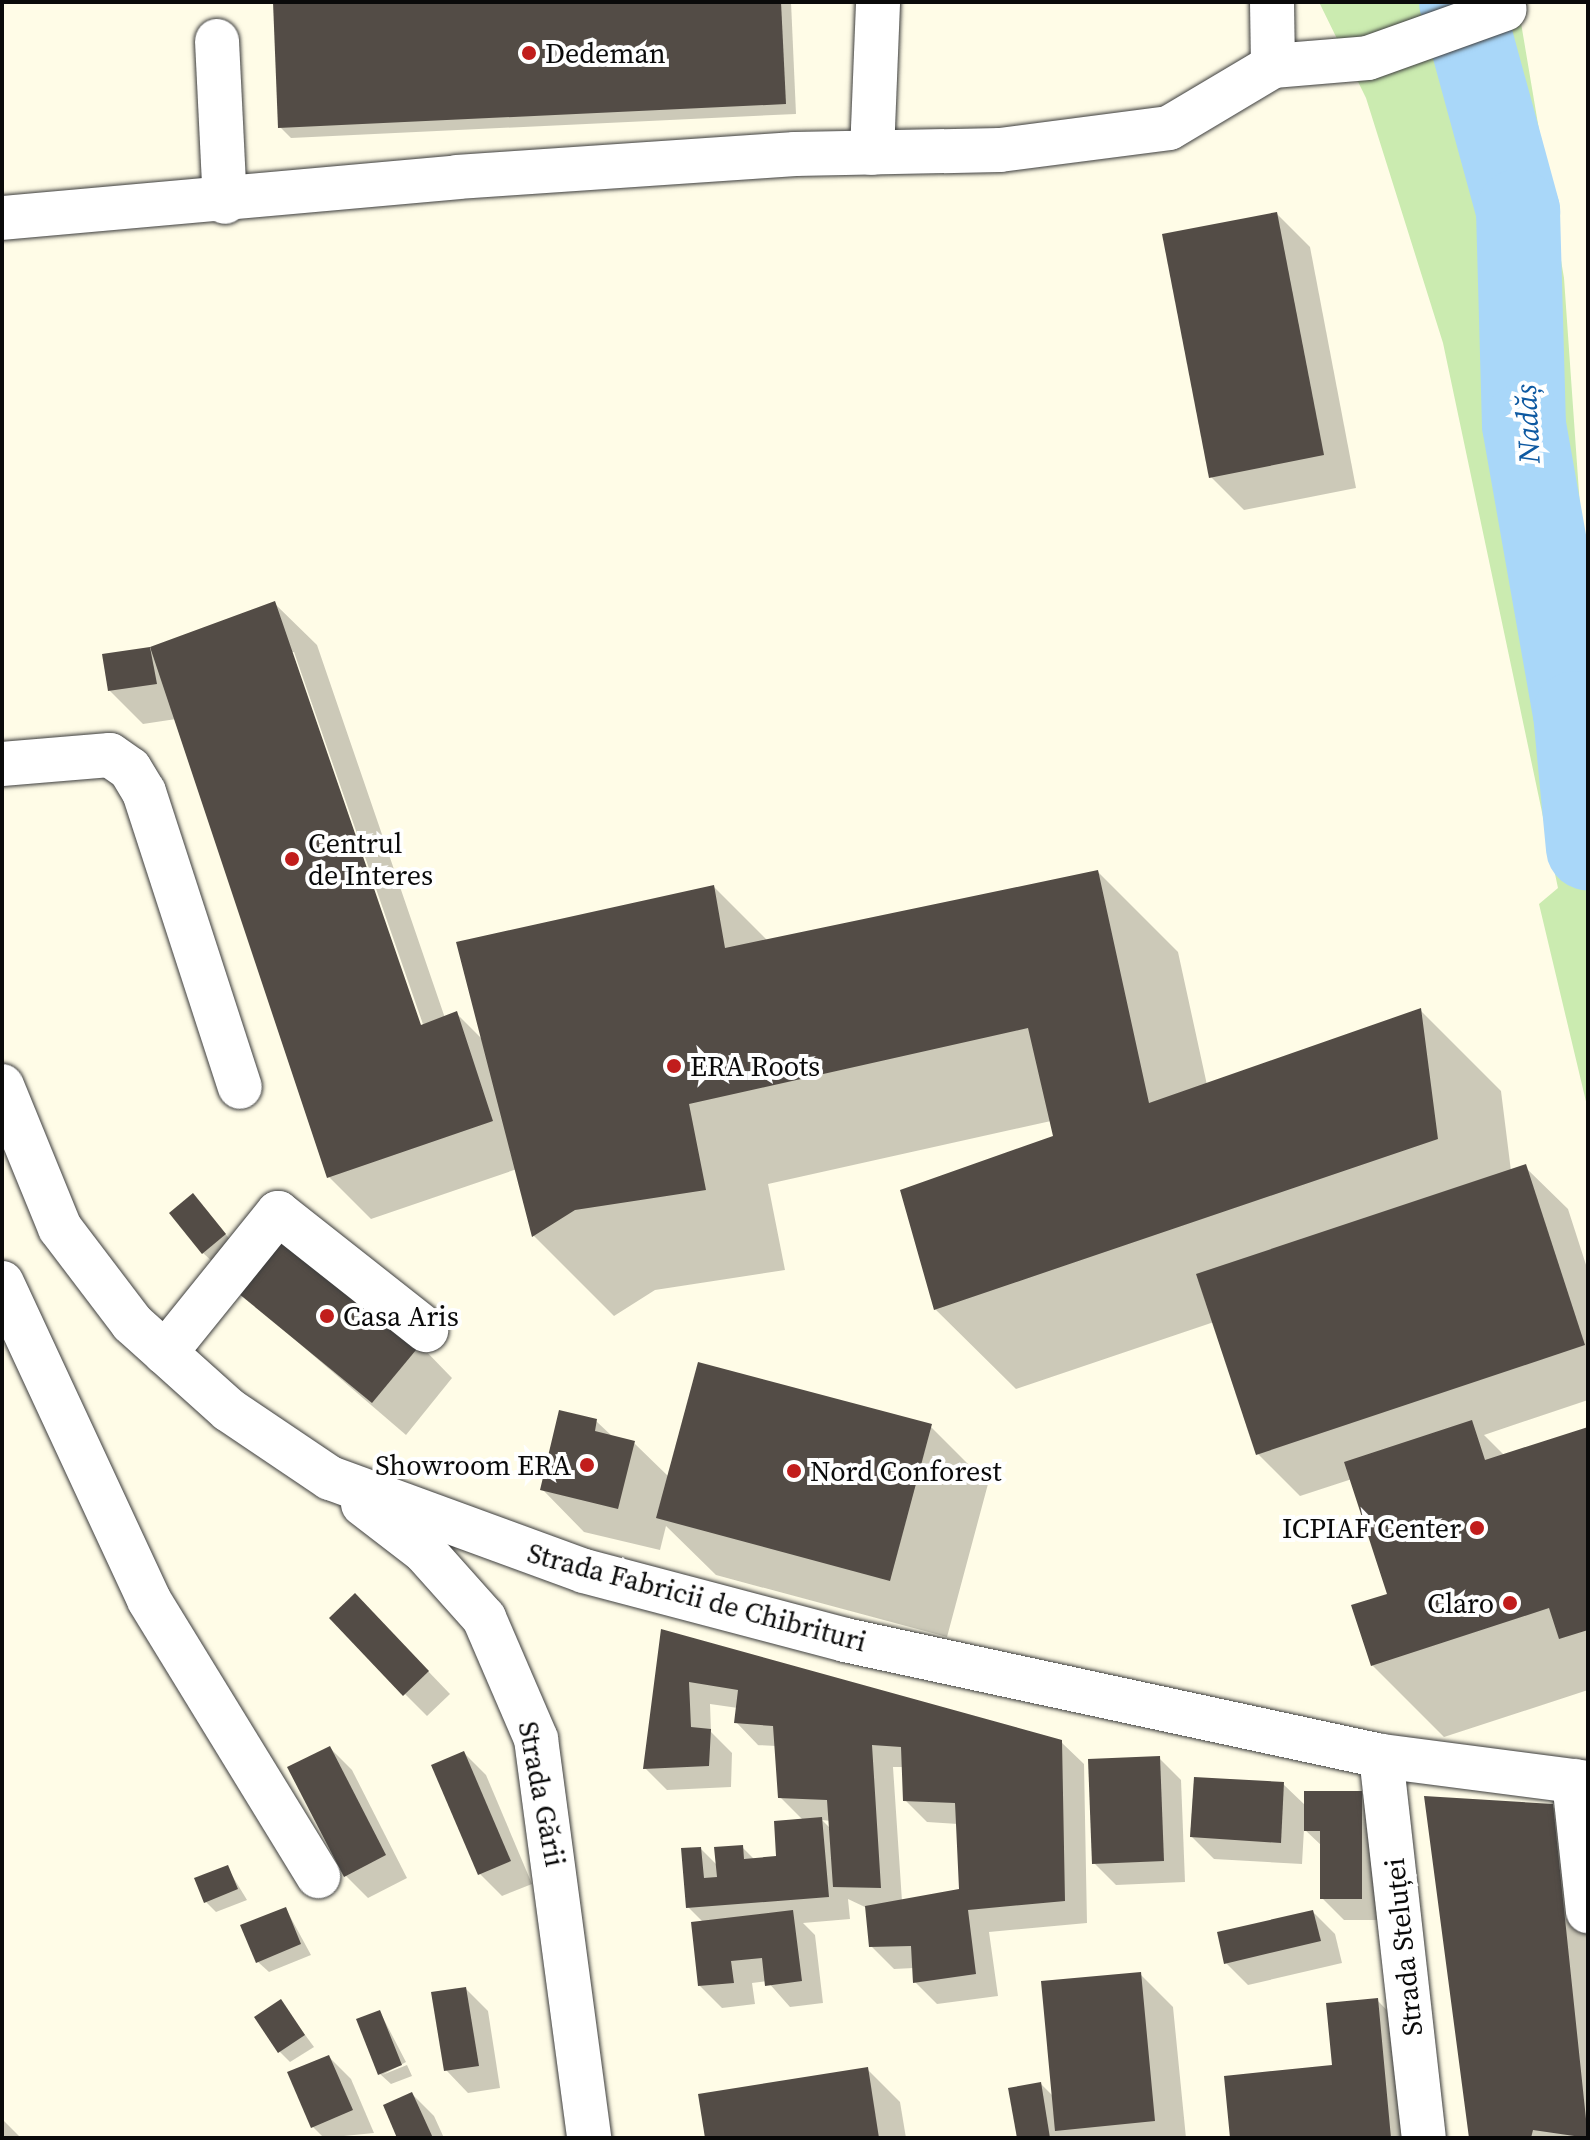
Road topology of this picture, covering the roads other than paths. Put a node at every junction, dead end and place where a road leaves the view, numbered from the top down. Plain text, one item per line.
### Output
1 (878, 2) edge
2 (1272, 2) edge
3 (1505, 9) dead end
4 (217, 41) dead end
5 (1273, 66) junction
6 (872, 153) junction
7 (225, 202) junction
8 (2, 218) edge
9 (2, 764) edge
10 (2, 1086) edge
11 (240, 1087) dead end
12 (2, 1283) edge
13 (426, 1330) dead end
14 (165, 1353) junction
15 (330, 1478) junction
16 (1381, 1756) junction
17 (1581, 1782) edge
18 (318, 1876) dead end
19 (1588, 1911) edge
20 (589, 2138) edge
21 (1424, 2138) edge

1 - 6 street
2 - 5 street
3 - 5 street
4 - 7 street
5 - 6 street
6 - 7 street
7 - 8 street
9 - 11 street
10 - 14 street, Strada Fabricii de Chibrituri
12 - 18 street
13 - 14 street
14 - 15 street, Strada Fabricii de Chibrituri
15 - 16 street, Strada Fabricii de Chibrituri
15 - 20 street, Strada Gării
16 - 17 street, Strada Fabricii de Chibrituri
16 - 21 street, Strada Steluței
17 - 19 street

